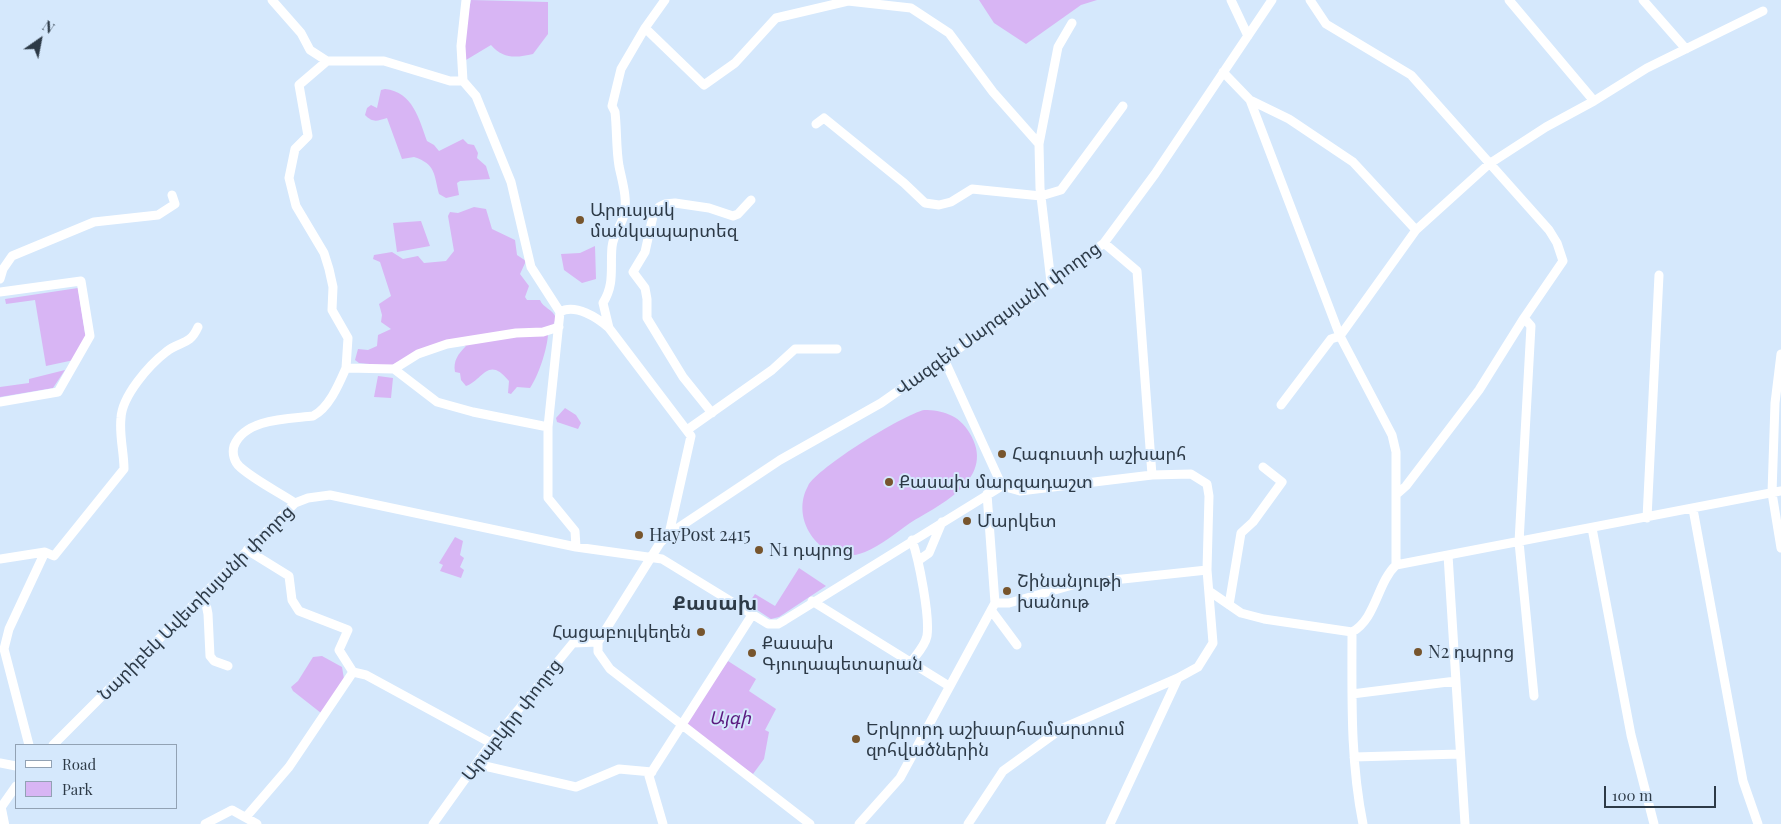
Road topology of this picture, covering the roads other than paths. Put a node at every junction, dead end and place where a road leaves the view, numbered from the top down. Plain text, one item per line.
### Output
1 (272, 0) edge
2 (466, 0) edge
3 (665, 0) edge
4 (1231, 0) edge
5 (1272, 0) edge
6 (1310, 0) edge
7 (1509, 0) edge
8 (1643, 0) edge
9 (878, 2) edge
10 (1763, 11) dead end
11 (1072, 23) dead end
12 (645, 28) junction
13 (1248, 36) junction
14 (1686, 48) junction
15 (327, 61) junction
16 (1223, 72) junction
17 (463, 81) junction
18 (1250, 100) junction
19 (1594, 101) junction
20 (1123, 106) dead end
21 (816, 124) dead end
22 (1039, 144) junction
23 (1489, 164) junction
24 (172, 195) dead end
25 (1041, 196) junction
26 (751, 200) dead end
27 (1416, 230) junction
28 (1104, 243) junction
29 (1659, 275) dead end
30 (0, 279) edge
31 (1051, 282) junction
32 (0, 292) edge
33 (560, 312) junction
34 (1524, 318) junction
35 (198, 327) dead end
36 (559, 327) junction
37 (609, 328) junction
38 (1340, 336) junction
39 (836, 349) dead end
40 (1781, 354) edge
41 (944, 359) junction
42 (346, 368) junction
43 (394, 369) junction
44 (0, 402) edge
45 (1282, 405) dead end
46 (712, 413) junction
47 (548, 427) junction
48 (687, 430) junction
49 (1263, 467) dead end
50 (1152, 475) junction
51 (1002, 486) junction
52 (1776, 492) edge
53 (987, 494) junction
54 (1397, 494) junction
55 (295, 503) junction
56 (1693, 509) junction
57 (1647, 518) junction
58 (942, 522) junction
59 (1592, 528) junction
60 (669, 534) junction
61 (912, 540) junction
62 (1520, 542) junction
63 (576, 547) junction
64 (1781, 548) edge
65 (247, 550) junction
66 (45, 552) junction
67 (1448, 555) junction
68 (649, 558) junction
69 (0, 559) edge
70 (919, 560) junction
71 (1396, 565) junction
72 (1208, 570) junction
73 (1209, 592) junction
74 (204, 594) junction
75 (812, 601) junction
76 (1229, 605) junction
77 (993, 606) junction
78 (752, 615) junction
79 (1352, 632) junction
80 (598, 642) junction
81 (1017, 645) dead end
82 (911, 662) junction
83 (228, 666) dead end
84 (352, 672) junction
85 (1178, 678) junction
86 (1456, 681) junction
87 (949, 686) junction
88 (1352, 694) junction
89 (1534, 696) dead end
90 (682, 725) junction
91 (491, 743) junction
92 (29, 744) edge
93 (54, 744) edge
94 (1460, 754) junction
95 (1354, 757) junction
96 (0, 763) edge
97 (476, 764) junction
98 (15, 766) edge
99 (652, 772) junction
100 (15, 787) edge
101 (0, 809) edge
102 (246, 817) junction
103 (3, 824) edge
104 (205, 824) edge
105 (257, 824) edge
106 (433, 824) edge
107 (663, 824) edge
108 (810, 824) edge
109 (859, 824) edge
110 (968, 824) edge
111 (1110, 824) edge
112 (1362, 824) edge
113 (1465, 824) edge
114 (1654, 824) edge
115 (1758, 824) edge

1 - 15 street
2 - 17 street
3 - 12 street
4 - 13 street
5 - 13 street, Վազգեն Սարգսյանի փողոց
6 - 23 street
7 - 19 street
8 - 14 street
9 - 12 street
9 - 22 street
10 - 14 street
11 - 22 street
12 - 37 street
13 - 16 street, Վազգեն Սարգսյանի փողոց
14 - 19 street
15 - 17 street
15 - 42 street
16 - 18 street
16 - 28 street, Վազգեն Սարգսյանի փողոց
17 - 33 street
18 - 27 street
18 - 38 street
19 - 23 street
20 - 25 street
21 - 25 street
22 - 25 street
23 - 27 street
23 - 34 street
24 - 30 street
25 - 31 street
26 - 46 street
27 - 38 street
28 - 31 street, Վազգեն Սարգսյանի փողոց
28 - 50 street
29 - 57 street
31 - 41 street, Վազգեն Սարգսյանի փողոց
32 - 44 street
33 - 36 street
33 - 37 street
34 - 54 street
34 - 62 street
35 - 66 street
36 - 43 street
36 - 47 street
37 - 48 street
38 - 45 street
38 - 54 street
39 - 46 street
40 - 52 street
41 - 51 street
41 - 60 street, Վազգեն Սարգսյանի փողոց
42 - 43 street
42 - 55 street
43 - 47 street
46 - 48 street
47 - 63 street
48 - 60 street
49 - 76 street
50 - 51 street
50 - 72 street
51 - 53 street
52 - 56 street
52 - 64 street
53 - 58 street
53 - 77 street
54 - 71 street
55 - 63 street, Նարիբեկ Ավետիսյանի փողոց
55 - 65 street, Նարիբեկ Ավետիսյանի փողոց
56 - 57 street
56 - 115 street
57 - 59 street
58 - 61 street
58 - 70 street
59 - 62 street
59 - 114 street
60 - 68 street, Վազգեն Սարգսյանի փողոց
61 - 70 street
61 - 75 street
62 - 67 street
62 - 89 street
63 - 68 street, Նարիբեկ Ավետիսյանի փողոց
65 - 74 street, Նարիբեկ Ավետիսյանի փողոց
65 - 84 street
66 - 69 street
66 - 92 street
67 - 71 street
67 - 86 street
68 - 78 street, Նարիբեկ Ավետիսյանի փողոց
68 - 80 street
70 - 82 street
71 - 79 street
72 - 73 street
72 - 77 street
73 - 76 street
73 - 85 street
74 - 83 street
74 - 93 street, Նարիբեկ Ավետիսյանի փողոց
75 - 78 street, Նարիբեկ Ավետիսյանի փողոց
75 - 82 street
76 - 79 street
77 - 81 street
77 - 87 street
78 - 90 street
79 - 88 street
80 - 90 street
80 - 91 street, Արաբկիր փողոց
82 - 87 street
84 - 91 street
84 - 102 street
85 - 110 street
85 - 111 street
86 - 88 street
86 - 94 street
87 - 109 street
88 - 95 street
90 - 99 street
90 - 108 street
91 - 97 street, Արաբկիր փողոց
94 - 95 street
94 - 113 street
95 - 112 street
96 - 98 street
97 - 99 street
97 - 106 street, Արաբկիր փողոց
99 - 107 street
100 - 101 street
101 - 103 highway
102 - 104 street
102 - 105 street

